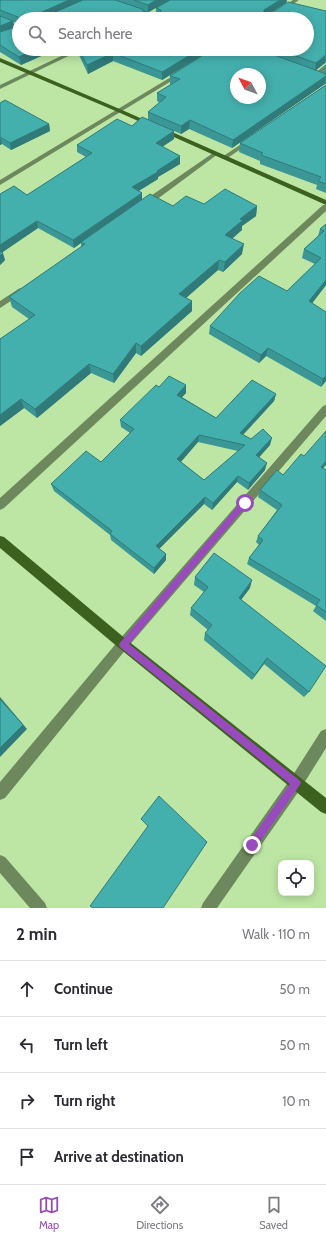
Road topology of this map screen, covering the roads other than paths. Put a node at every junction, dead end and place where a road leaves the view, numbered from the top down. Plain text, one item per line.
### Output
1 (296, 0) edge
2 (278, 12) edge
3 (0, 20) edge
4 (12, 26) edge
5 (65, 56) edge
6 (0, 60) edge
7 (326, 66) edge
8 (187, 70) edge
9 (309, 72) edge
10 (30, 73) junction
11 (0, 87) edge
12 (120, 111) junction
13 (256, 136) edge
14 (215, 154) junction
15 (224, 158) junction
16 (0, 183) edge
17 (326, 203) edge
18 (326, 207) edge
19 (137, 209) edge
20 (26, 287) edge
21 (0, 305) edge
22 (326, 409) edge
23 (0, 505) edge
24 (0, 541) edge
25 (123, 644) junction
26 (326, 736) edge
27 (296, 783) junction
28 (0, 793) edge
29 (326, 807) edge
30 (0, 862) edge
31 (40, 908) edge
32 (208, 908) edge

1 - 2 street
3 - 4 street
5 - 10 street
6 - 10 main road
7 - 9 street
8 - 12 street
10 - 11 street
10 - 12 main road
12 - 14 main road
12 - 16 street
13 - 15 street
14 - 15 main road
14 - 19 street
15 - 17 main road
18 - 23 street
20 - 21 street
22 - 25 street
24 - 25 main road
25 - 27 main road
25 - 28 street
26 - 27 street
27 - 29 main road
27 - 32 street
30 - 31 street

